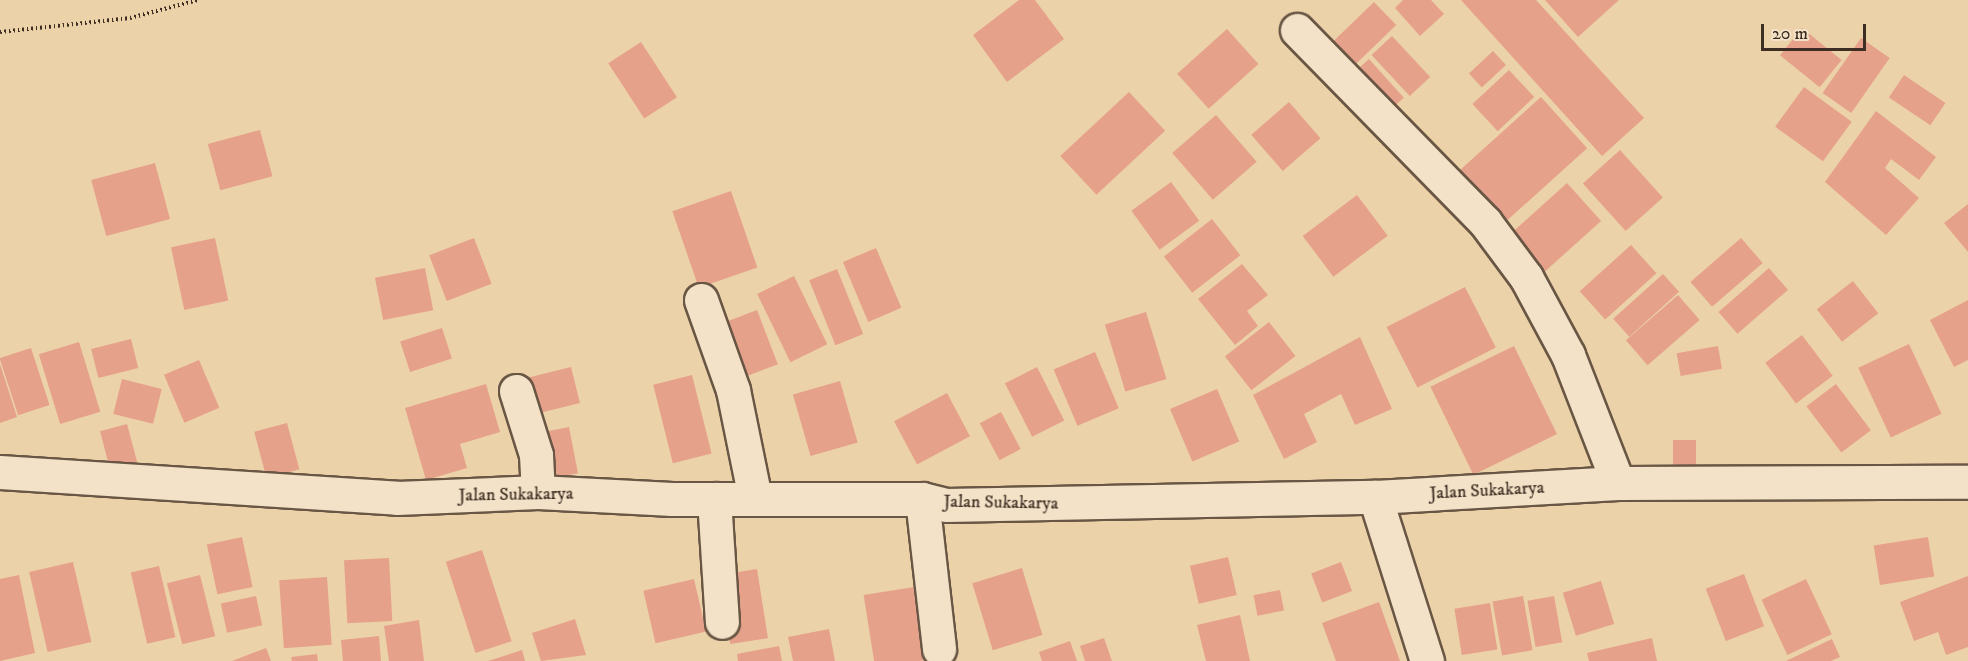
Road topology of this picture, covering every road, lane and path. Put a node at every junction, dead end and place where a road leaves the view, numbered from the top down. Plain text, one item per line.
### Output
1 (198, 0) edge
2 (1297, 30) dead end
3 (0, 32) edge
4 (701, 300) dead end
5 (516, 392) dead end
6 (0, 472) edge
7 (1968, 482) edge
8 (1618, 483) junction
9 (537, 492) junction
10 (1375, 497) junction
11 (754, 498) junction
12 (714, 499) junction
13 (923, 516) junction
14 (722, 622) dead end
15 (939, 649) dead end
16 (1427, 661) edge

1 - 3 path
2 - 8 street
4 - 11 street
5 - 9 street
6 - 9 street, Jalan Sukakarya
7 - 8 street, Jalan Sukakarya
8 - 10 street, Jalan Sukakarya
9 - 12 street, Jalan Sukakarya
10 - 13 street, Jalan Sukakarya
10 - 16 street
11 - 12 street, Jalan Sukakarya
11 - 13 street, Jalan Sukakarya
12 - 14 street
13 - 15 street

